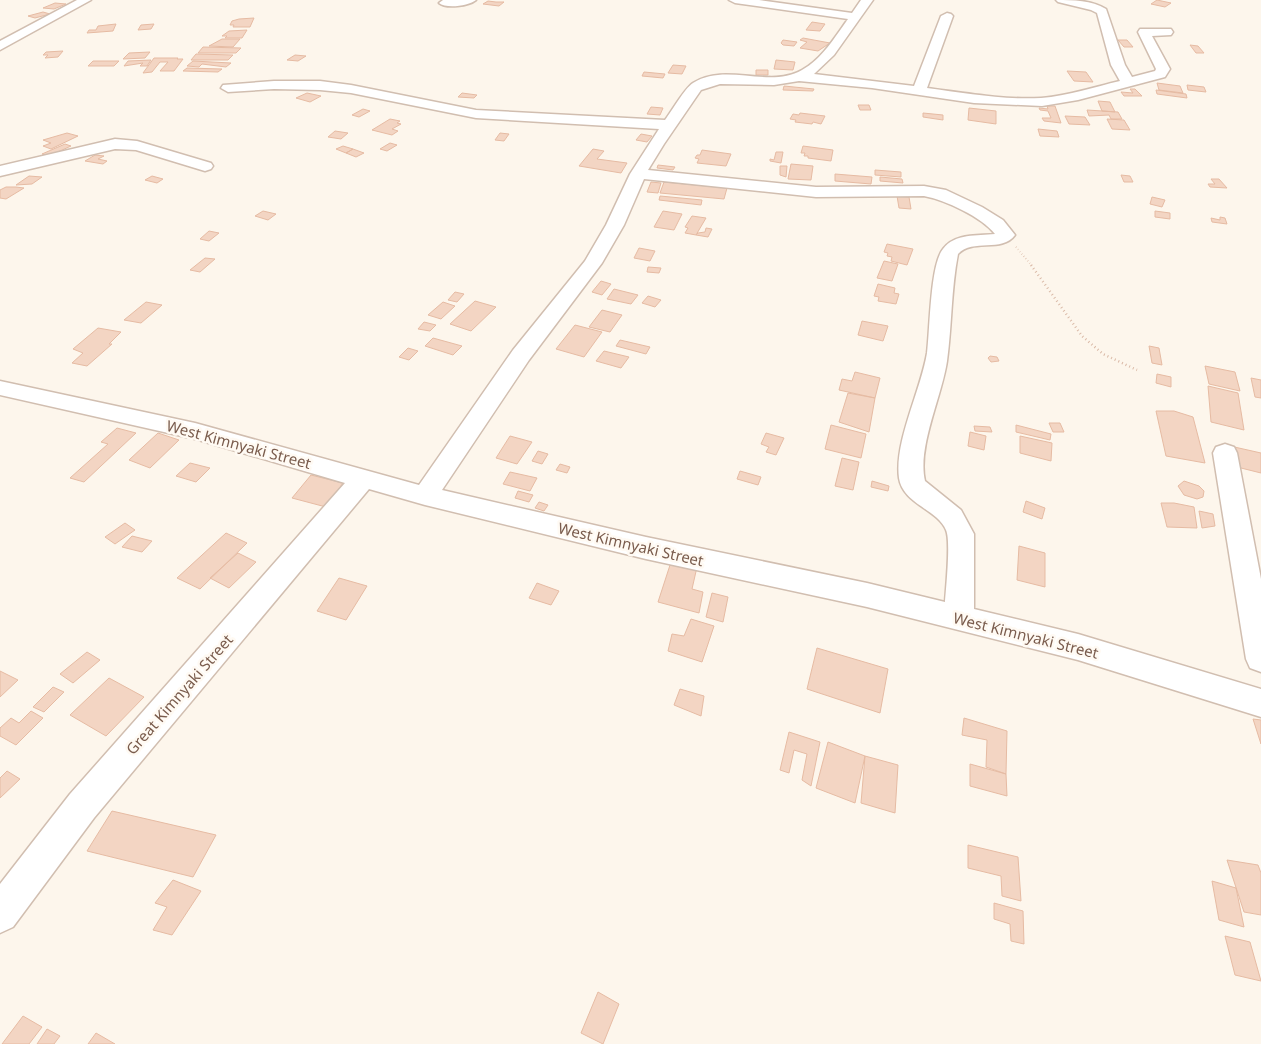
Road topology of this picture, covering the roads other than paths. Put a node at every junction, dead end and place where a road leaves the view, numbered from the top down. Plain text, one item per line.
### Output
1 (85, 0) edge
2 (470, 0) edge
3 (736, 0) edge
4 (867, 0) edge
5 (1062, 0) edge
6 (445, 3) dead end
7 (948, 16) dead end
8 (856, 17) junction
9 (1167, 32) dead end
10 (0, 46) edge
11 (798, 77) junction
12 (1127, 81) junction
13 (228, 88) dead end
14 (918, 91) junction
15 (669, 125) junction
16 (205, 166) dead end
17 (0, 171) edge
18 (638, 174) junction
19 (0, 388) edge
20 (1225, 453) dead end
21 (364, 478) junction
22 (425, 496) junction
23 (959, 618) junction
24 (1261, 659) edge
25 (1261, 703) edge
26 (0, 914) edge

1 - 10 street
2 - 6 street
3 - 8 street
4 - 8 street
5 - 12 street
7 - 14 street
8 - 11 street
9 - 12 street
11 - 14 street
11 - 15 street
12 - 14 street
13 - 15 street
15 - 18 street
16 - 17 street
18 - 22 street
18 - 23 street
19 - 21 street, West Kimnyaki Street
20 - 24 street
21 - 22 street, West Kimnyaki Street
21 - 26 street, Great Kimnyaki Street
22 - 23 street, West Kimnyaki Street
23 - 25 street, West Kimnyaki Street

